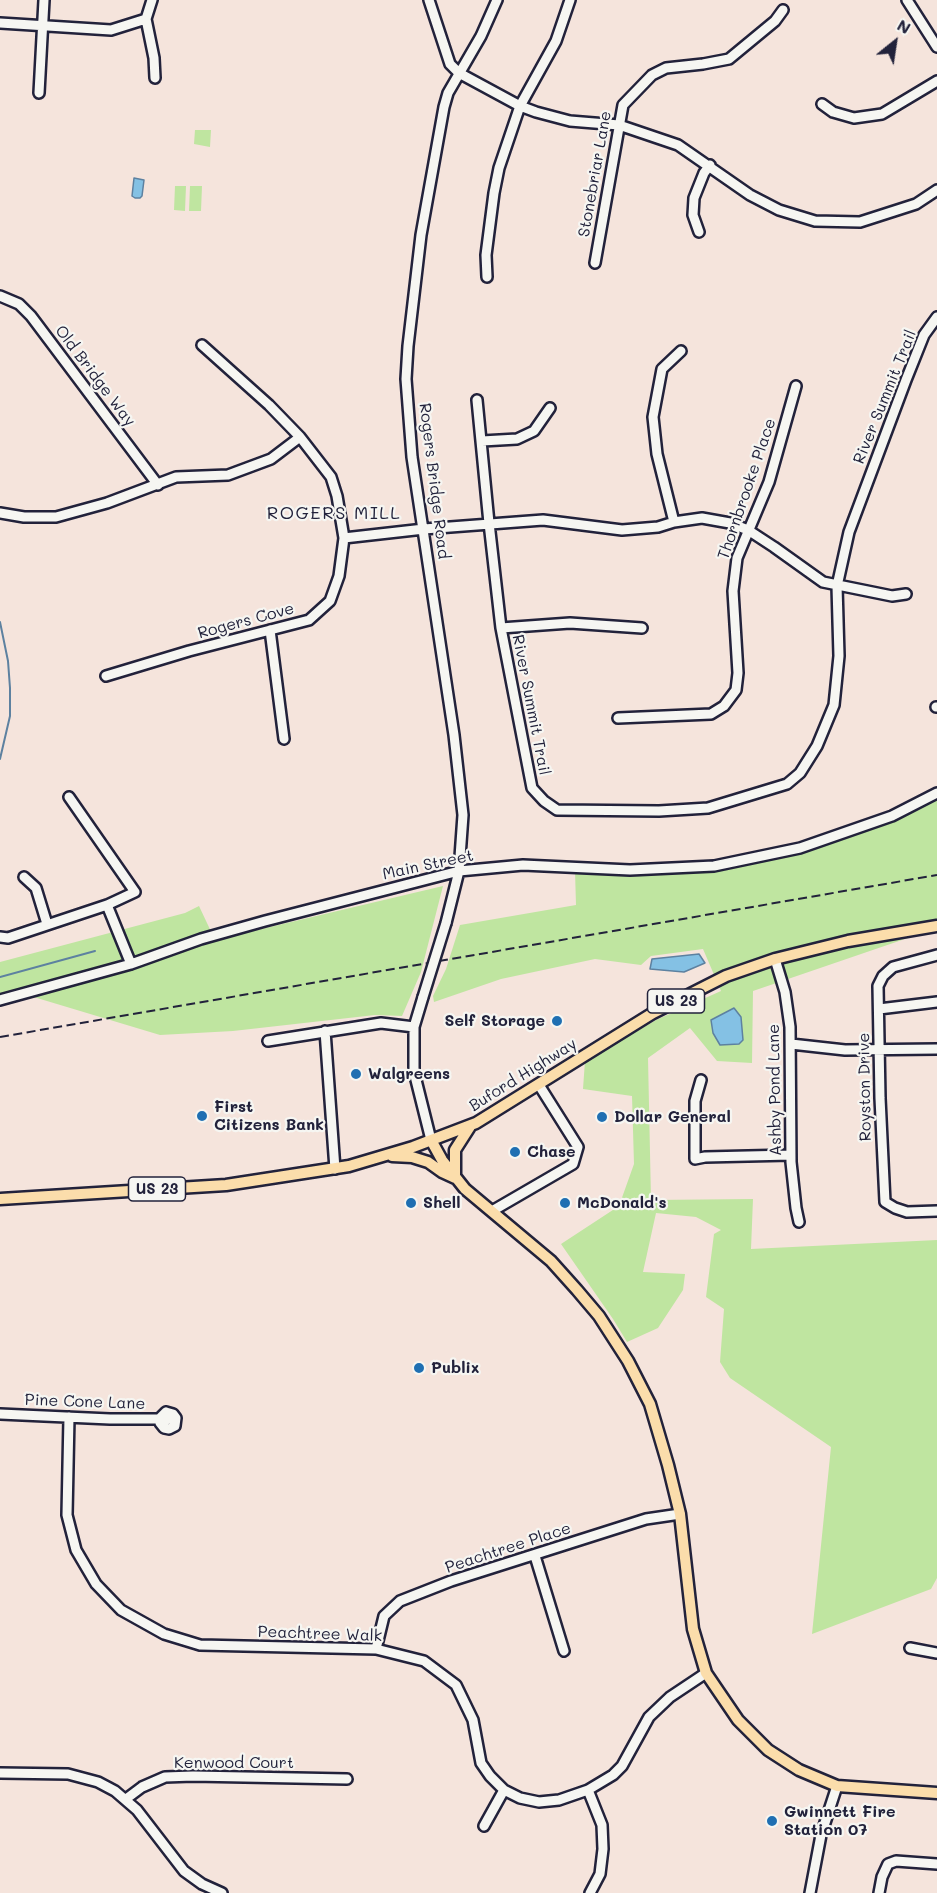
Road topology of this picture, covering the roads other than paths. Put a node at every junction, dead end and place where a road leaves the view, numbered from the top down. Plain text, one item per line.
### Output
1 (44, 0) edge
2 (152, 0) edge
3 (429, 0) edge
4 (497, 0) edge
5 (570, 0) edge
6 (906, 0) edge
7 (783, 10) dead end
8 (146, 19) junction
9 (0, 23) edge
10 (42, 25) junction
11 (937, 47) edge
12 (459, 73) junction
13 (155, 78) dead end
14 (937, 81) edge
15 (39, 93) dead end
16 (822, 104) dead end
17 (520, 106) junction
18 (619, 125) junction
19 (710, 165) junction
20 (937, 190) edge
21 (699, 232) dead end
22 (595, 263) dead end
23 (487, 277) dead end
24 (0, 296) edge
25 (937, 317) edge
26 (202, 345) dead end
27 (681, 351) dead end
28 (796, 387) dead end
29 (477, 400) dead end
30 (550, 408) dead end
31 (300, 437) junction
32 (482, 441) junction
33 (158, 485) junction
34 (0, 513) edge
35 (674, 522) junction
36 (489, 523) junction
37 (424, 529) junction
38 (748, 530) junction
39 (344, 538) junction
40 (837, 586) junction
41 (906, 594) dead end
42 (501, 628) junction
43 (642, 628) dead end
44 (270, 630) junction
45 (106, 676) dead end
46 (618, 718) dead end
47 (284, 739) dead end
48 (937, 793) edge
49 (69, 796) dead end
50 (459, 871) junction
51 (24, 877) dead end
52 (107, 905) junction
53 (47, 924) junction
54 (937, 926) edge
55 (0, 937) edge
56 (937, 955) edge
57 (775, 959) junction
58 (131, 964) junction
59 (0, 1000) edge
60 (937, 1002) edge
61 (879, 1009) junction
62 (414, 1027) junction
63 (325, 1031) junction
64 (268, 1041) dead end
65 (791, 1044) junction
66 (937, 1049) edge
67 (879, 1050) junction
68 (701, 1080) dead end
69 (538, 1085) junction
70 (471, 1125) junction
71 (431, 1140) junction
72 (791, 1155) junction
73 (383, 1156) junction
74 (335, 1169) junction
75 (455, 1178) junction
76 (0, 1199) edge
77 (492, 1211) junction
78 (937, 1211) edge
79 (800, 1222) dead end
80 (0, 1414) edge
81 (69, 1417) junction
82 (169, 1419) dead end
83 (680, 1514) junction
84 (535, 1556) junction
85 (910, 1647) dead end
86 (376, 1649) junction
87 (564, 1651) dead end
88 (937, 1653) edge
89 (706, 1673) junction
90 (0, 1773) edge
91 (347, 1779) dead end
92 (837, 1786) junction
93 (504, 1790) junction
94 (588, 1790) junction
95 (937, 1793) edge
96 (126, 1799) junction
97 (484, 1826) dead end
98 (937, 1864) edge
99 (222, 1893) edge
100 (590, 1893) edge
101 (810, 1893) edge
102 (879, 1893) edge

1 - 10 street
2 - 8 street
3 - 12 street
4 - 12 street, Rogers Bridge Road
5 - 17 street
6 - 11 street
7 - 18 street, Stonebriar Lane
8 - 10 street
8 - 13 street
9 - 10 street
10 - 15 street
12 - 17 street
12 - 37 street, Rogers Bridge Road
14 - 16 street
17 - 18 street
17 - 23 street
18 - 19 street
18 - 22 street, Stonebriar Lane
19 - 20 street
19 - 21 street
24 - 33 street, Old Bridge Way
25 - 40 street, River Summit Trail
26 - 31 street, Rogers Cove
27 - 35 street
28 - 38 street, Thornbrooke Place
29 - 32 street, River Summit Trail
30 - 32 street
31 - 33 street
31 - 39 street, Rogers Cove
32 - 36 street, River Summit Trail
33 - 34 street
35 - 36 street
35 - 38 street
36 - 37 street
36 - 42 street, River Summit Trail
37 - 39 street
37 - 50 street, Rogers Bridge Road
38 - 40 street
38 - 46 street, Thornbrooke Place
39 - 44 street, Rogers Cove
40 - 41 street
40 - 42 street, River Summit Trail
42 - 43 street
44 - 45 street, Rogers Cove
44 - 47 street
48 - 50 street, Main Street
49 - 52 street
50 - 58 street, Main Street
50 - 62 street, Rogers Bridge Road, bridge
51 - 53 street
52 - 53 street
52 - 58 street
53 - 55 street
54 - 57 main road, Buford Highway / US 23
56 - 61 street, Royston Drive
57 - 65 street, Ashby Pond Lane
57 - 69 main road, Buford Highway / US 23
58 - 59 street, Main Street
60 - 61 street
61 - 67 street, Royston Drive
62 - 63 street
62 - 71 street, Rogers Bridge Road
63 - 64 street
63 - 74 street
65 - 67 street
65 - 72 street, Ashby Pond Lane
66 - 67 street
67 - 78 street, Royston Drive
68 - 72 street
69 - 70 main road, Buford Highway / US 23
69 - 77 street
70 - 71 main road, Buford Highway / US 23
70 - 75 main road
71 - 73 main road, Buford Highway / US 23
71 - 75 main road
72 - 79 street, Ashby Pond Lane
73 - 74 main road, Buford Highway / US 23
73 - 75 main road
74 - 76 main road, Buford Highway / US 23
75 - 77 main road
77 - 83 main road
80 - 81 street, Pine Cone Lane
81 - 82 street, Pine Cone Lane
81 - 86 street, Peachtree Walk
83 - 84 street, Peachtree Place
83 - 89 main road
84 - 86 street, Peachtree Place
84 - 87 street
85 - 88 street
86 - 93 street, Peachtree Walk
89 - 92 main road
89 - 94 street, Peachtree Walk
90 - 96 street
91 - 96 street, Kenwood Court
92 - 95 main road
92 - 101 street
93 - 94 street, Peachtree Walk
93 - 97 street
94 - 100 street
96 - 99 street
98 - 102 street

